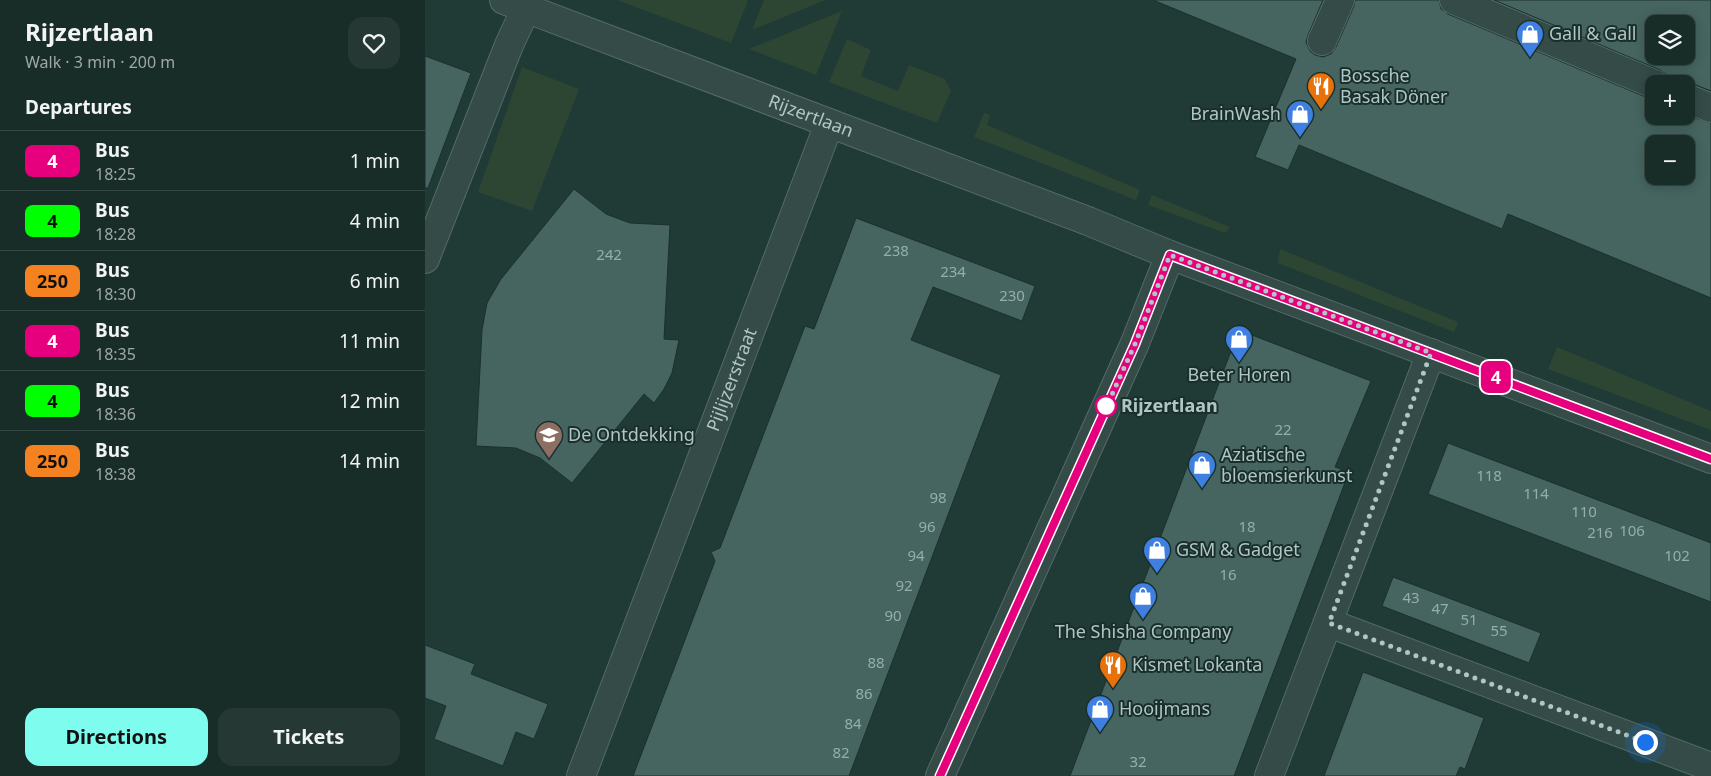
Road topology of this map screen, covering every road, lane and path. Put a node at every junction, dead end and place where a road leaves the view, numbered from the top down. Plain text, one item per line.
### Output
1 (1340, 0) edge
2 (1454, 0) edge
3 (520, 3) edge
4 (1322, 41) dead end
5 (1645, 80) edge
6 (1695, 102) edge
7 (1711, 108) edge
8 (829, 124) junction
9 (434, 208) edge
10 (1170, 255) junction
11 (425, 259) edge
12 (1431, 353) junction
13 (1711, 459) edge
14 (1329, 623) junction
15 (1711, 767) edge
16 (581, 776) edge
17 (940, 776) edge
18 (1269, 776) edge

1 - 4 street
2 - 5 street
3 - 8 street, Rijzertlaan
3 - 9 street
6 - 7 street
8 - 10 street, Rijzertlaan
8 - 16 street, Pijlijzerstraat
9 - 11 street
10 - 12 street, Rijzertlaan
10 - 17 street
12 - 13 street, Rijzertlaan
12 - 14 street
14 - 15 street
14 - 18 street

